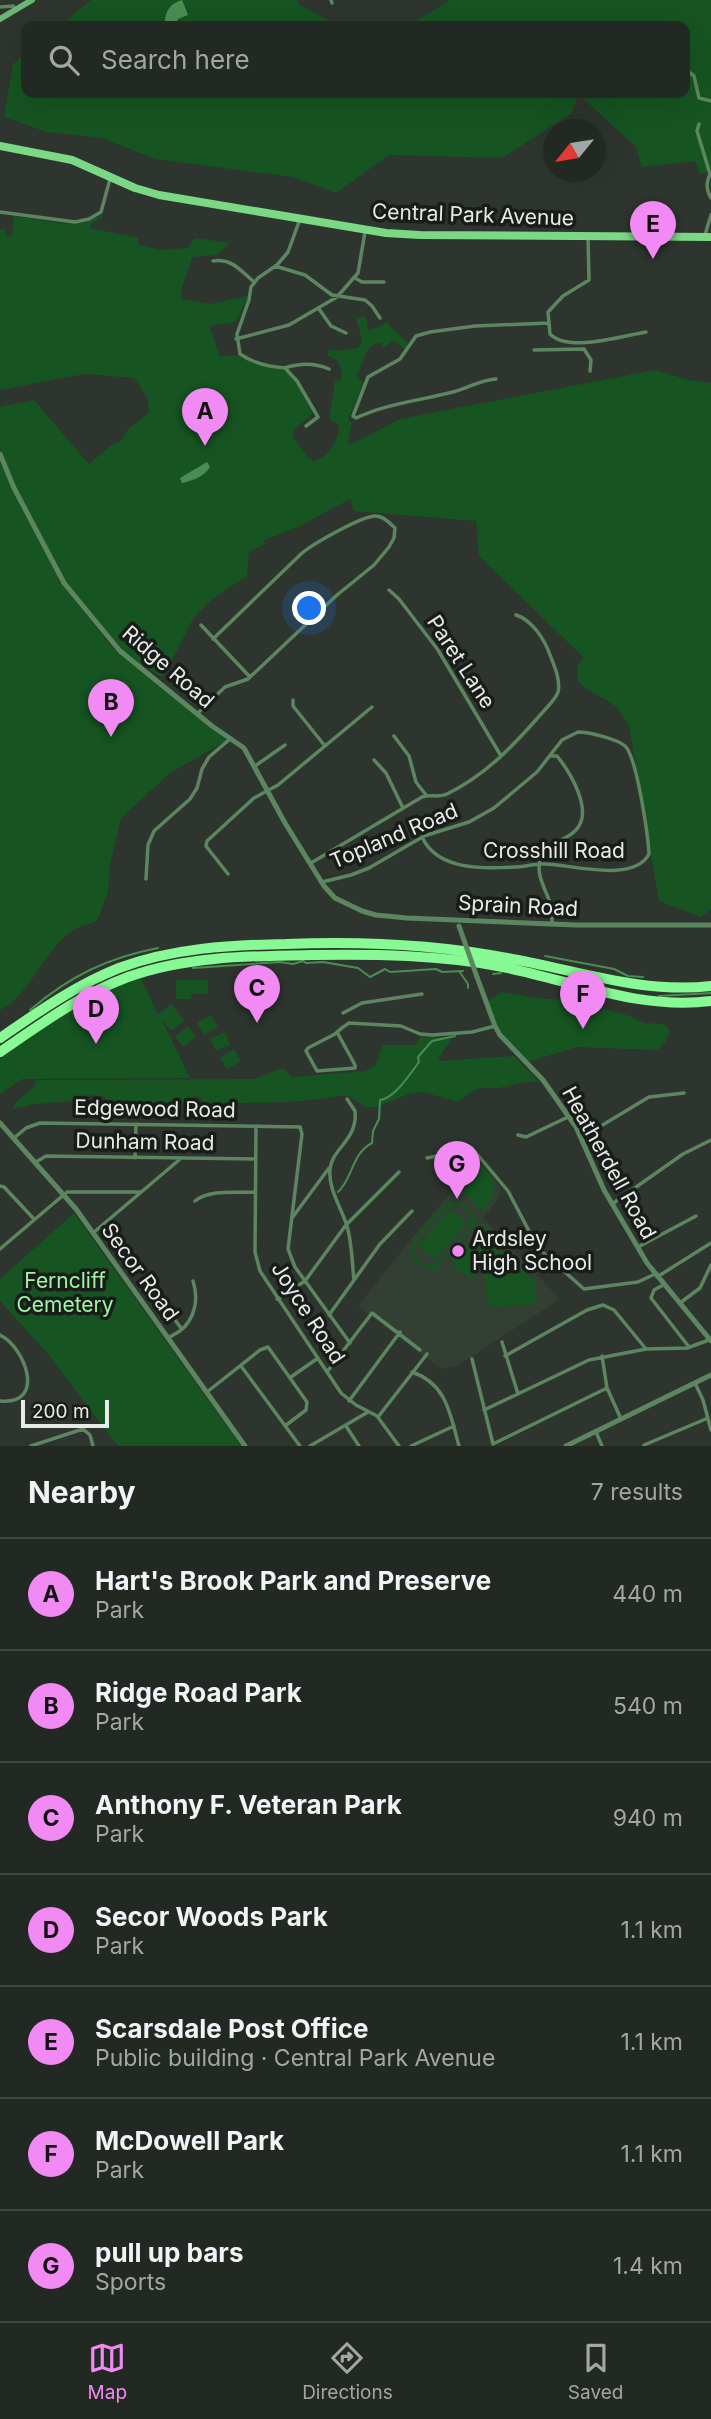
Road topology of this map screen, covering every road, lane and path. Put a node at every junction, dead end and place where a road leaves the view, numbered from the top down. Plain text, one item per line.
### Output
1 (32, 0) edge
2 (20, 5) edge
3 (0, 7) edge
4 (0, 19) edge
5 (690, 73) edge
6 (711, 102) edge
7 (699, 124) dead end
8 (0, 148) edge
9 (710, 173) edge
10 (110, 177) junction
11 (711, 198) edge
12 (0, 212) edge
13 (711, 215) edge
14 (300, 219) junction
15 (365, 230) junction
16 (588, 236) junction
17 (708, 237) edge
18 (213, 261) dead end
19 (275, 266) junction
20 (355, 278) junction
21 (254, 282) junction
22 (384, 282) dead end
23 (337, 297) junction
24 (319, 309) junction
25 (380, 317) dead end
26 (548, 323) junction
27 (646, 332) dead end
28 (346, 334) dead end
29 (236, 339) junction
30 (581, 344) junction
31 (584, 349) junction
32 (534, 350) dead end
33 (285, 368) junction
34 (330, 369) dead end
35 (590, 371) dead end
36 (496, 379) dead end
37 (306, 426) dead end
38 (0, 454) edge
39 (389, 590) dead end
40 (516, 615) dead end
41 (201, 625) dead end
42 (213, 639) junction
43 (250, 677) junction
44 (293, 700) dead end
45 (372, 707) dead end
46 (198, 713) junction
47 (394, 736) dead end
48 (230, 739) junction
49 (285, 745) dead end
50 (325, 746) junction
51 (555, 748) junction
52 (549, 756) junction
53 (557, 756) junction
54 (501, 757) junction
55 (374, 760) dead end
56 (255, 766) junction
57 (635, 769) joint
58 (267, 791) junction
59 (426, 795) junction
60 (403, 808) junction
61 (422, 837) junction
62 (311, 863) junction
63 (539, 864) junction
64 (228, 874) dead end
65 (145, 879) dead end
66 (322, 882) junction
67 (329, 892) joint
68 (458, 922) junction
69 (552, 924) junction
70 (711, 925) edge
71 (711, 986) edge
72 (422, 994) dead end
73 (711, 1001) edge
74 (343, 1013) dead end
75 (495, 1026) junction
76 (338, 1031) junction
77 (0, 1038) edge
78 (0, 1052) edge
79 (684, 1093) dead end
80 (347, 1099) dead end
81 (568, 1117) junction
82 (136, 1124) junction
83 (256, 1126) junction
84 (1, 1127) edge
85 (518, 1135) dead end
86 (14, 1138) junction
87 (581, 1138) junction
88 (711, 1140) edge
89 (135, 1158) junction
90 (180, 1158) junction
91 (428, 1158) dead end
92 (256, 1159) junction
93 (35, 1162) junction
94 (330, 1166) junction
95 (399, 1172) dead end
96 (0, 1186) edge
97 (141, 1192) junction
98 (255, 1192) junction
99 (64, 1194) junction
100 (194, 1201) dead end
101 (612, 1204) junction
102 (412, 1211) dead end
103 (696, 1216) dead end
104 (34, 1219) junction
105 (291, 1220) junction
106 (346, 1225) junction
107 (93, 1233) junction
108 (711, 1243) edge
109 (638, 1247) junction
110 (0, 1248) edge
111 (711, 1265) edge
112 (656, 1276) junction
113 (354, 1280) junction
114 (193, 1281) dead end
115 (305, 1281) junction
116 (663, 1285) junction
117 (277, 1299) junction
118 (679, 1303) junction
119 (163, 1304) dead end
120 (329, 1315) junction
121 (180, 1331) junction
122 (400, 1332) junction
123 (0, 1335) edge
124 (169, 1338) junction
125 (710, 1340) edge
126 (502, 1342) dead end
127 (350, 1343) junction
128 (689, 1347) junction
129 (646, 1349) junction
130 (420, 1350) dead end
131 (427, 1354) dead end
132 (505, 1356) junction
133 (603, 1356) junction
134 (318, 1358) junction
135 (472, 1359) dead end
136 (241, 1366) junction
137 (327, 1372) junction
138 (412, 1372) junction
139 (711, 1375) edge
140 (290, 1378) junction
141 (695, 1382) junction
142 (607, 1388) junction
143 (207, 1392) junction
144 (518, 1394) junction
145 (0, 1401) edge
146 (349, 1401) junction
147 (484, 1410) junction
148 (368, 1412) junction
149 (378, 1417) junction
150 (708, 1418) junction
151 (621, 1419) junction
152 (285, 1426) junction
153 (346, 1426) junction
154 (454, 1426) junction
155 (711, 1430) edge
156 (596, 1432) junction
157 (317, 1444) edge
158 (493, 1445) edge
159 (644, 1445) edge
160 (32, 1446) edge
161 (93, 1446) edge
162 (245, 1446) edge
163 (300, 1446) edge
164 (310, 1446) edge
165 (359, 1446) edge
166 (399, 1446) edge
167 (411, 1446) edge
168 (459, 1446) edge
169 (566, 1446) edge
170 (602, 1446) edge

1 - 2 main road
2 - 3 street
2 - 4 main road
5 - 6 street
7 - 9 street
8 - 10 main road, Central Park Avenue
9 - 11 street
10 - 12 street
10 - 14 main road, Central Park Avenue
13 - 17 street
14 - 15 main road, Central Park Avenue
14 - 19 street
15 - 16 main road, Central Park Avenue
15 - 20 street
16 - 17 main road, Central Park Avenue
16 - 26 street
18 - 21 street
19 - 21 street
19 - 23 street
20 - 22 street
20 - 23 street
21 - 29 street
23 - 24 street
23 - 25 street
24 - 28 street
24 - 29 street
26 - 30 street
26 - 36 street
27 - 30 street
29 - 33 street
30 - 31 street
31 - 32 street
31 - 35 street
33 - 34 street
33 - 37 street
38 - 46 street, Ridge Road
39 - 54 street, Paret Lane
40 - 54 street
41 - 42 street
42 - 43 street
42 - 43 street
43 - 46 street
44 - 50 street
45 - 50 street
46 - 48 street, Ridge Road
47 - 59 street
48 - 56 street, Ridge Road
48 - 65 street
49 - 56 street
50 - 58 street
51 - 52 street, Topland Road
51 - 53 street
51 - 57 street, Topland Road
52 - 53 street
52 - 61 street, Topland Road
53 - 63 street
54 - 59 street
55 - 60 street
56 - 58 street, Ridge Road
57 - 63 street, Crosshill Road
58 - 62 street, Ridge Road
58 - 64 street
59 - 60 street
60 - 62 street
61 - 63 street, Crosshill Road
61 - 66 street, Topland Road
62 - 66 street, Ridge Road
63 - 69 street
66 - 67 street, Ridge Road
67 - 68 street, Sprain Road
68 - 69 street, Sprain Road
68 - 75 street, Heatherdell Road, bridge
69 - 70 street, Sprain Road
71 - 77 highway
72 - 74 street
73 - 78 highway
75 - 76 street
75 - 81 street, Heatherdell Road
76 - 76 street
79 - 87 street
80 - 94 street
81 - 85 street
81 - 87 street, Heatherdell Road
82 - 83 street, Edgewood Road
82 - 86 street, Edgewood Road
82 - 89 street
83 - 92 street, Joyce Road
83 - 105 street, Edgewood Road
84 - 86 street, Secor Road
86 - 93 street, Secor Road
87 - 101 street, Heatherdell Road
88 - 101 street
89 - 90 street, Dunham Road
89 - 93 street, Dunham Road
90 - 92 street, Dunham Road
90 - 97 street
91 - 112 street
92 - 98 street, Joyce Road
93 - 99 street, Secor Road
94 - 105 street
94 - 106 street
95 - 106 street
96 - 104 street
97 - 99 street
97 - 107 street
98 - 100 street
98 - 117 street, Joyce Road
99 - 104 street
99 - 107 street, Secor Road
101 - 109 street, Heatherdell Road
102 - 113 street
103 - 109 street
104 - 110 street
105 - 115 street
106 - 113 street
106 - 115 street
107 - 124 street, Secor Road
108 - 112 street
109 - 112 street, Heatherdell Road
111 - 118 street
112 - 116 street, Heatherdell Road
113 - 120 street
114 - 121 street
115 - 117 street
115 - 120 street
116 - 118 street, Heatherdell Road
116 - 128 street
117 - 134 street, Joyce Road
118 - 125 street, Heatherdell Road
119 - 121 street
120 - 127 street
121 - 124 street
122 - 127 street
122 - 130 street
122 - 146 street
123 - 145 street
124 - 143 street, Secor Road
125 - 128 street
126 - 132 street
127 - 137 street
128 - 129 street
129 - 132 street
129 - 133 street
131 - 138 street
132 - 144 street
133 - 142 street
133 - 144 street
134 - 137 street, Joyce Road
134 - 140 street
135 - 147 street
136 - 140 street
136 - 143 street
136 - 152 street
137 - 146 street, Joyce Road
138 - 149 street
138 - 154 street
139 - 141 street
140 - 152 street
141 - 150 street
141 - 151 street
142 - 151 street
142 - 158 street
143 - 162 street, Secor Road
144 - 147 street
146 - 148 street, Joyce Road
147 - 158 street
148 - 149 street, Joyce Road
148 - 153 street
149 - 166 street, Joyce Road
150 - 155 street
150 - 159 street
151 - 156 street
152 - 163 street
153 - 157 street
153 - 165 street
154 - 167 street
154 - 168 street
156 - 169 street
156 - 170 street
157 - 164 street
160 - 161 street

